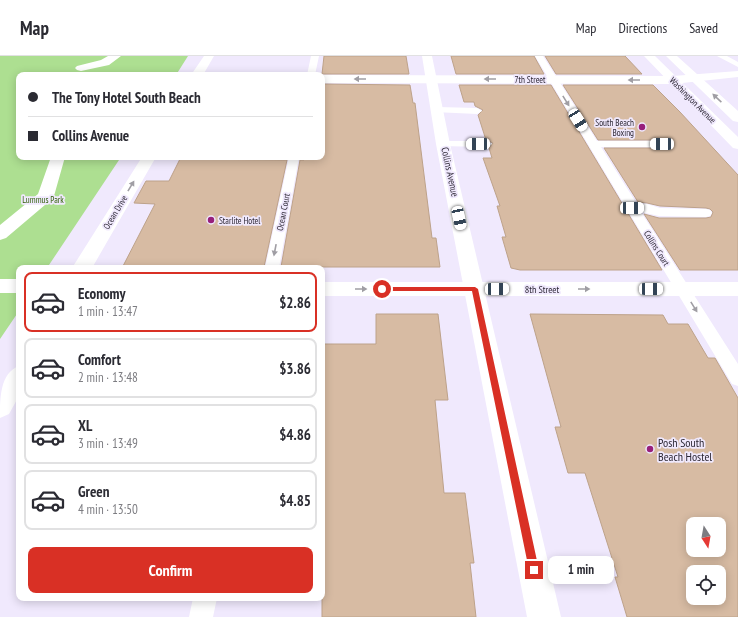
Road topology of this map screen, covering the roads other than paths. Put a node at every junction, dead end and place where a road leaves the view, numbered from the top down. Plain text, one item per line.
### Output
1 (82, 56) edge
2 (116, 56) edge
3 (209, 56) edge
4 (315, 56) edge
5 (427, 56) edge
6 (539, 56) edge
7 (648, 56) edge
8 (671, 56) edge
9 (721, 56) edge
10 (738, 65) edge
11 (80, 72) edge
12 (199, 72) edge
13 (312, 72) edge
14 (738, 74) edge
15 (325, 79) edge
16 (431, 79) junction
17 (696, 79) junction
18 (553, 80) junction
19 (673, 80) junction
20 (437, 110) junction
21 (477, 111) dead end
22 (738, 118) edge
23 (443, 144) junction
24 (487, 144) dead end
25 (593, 144) junction
26 (662, 144) dead end
27 (738, 145) edge
28 (57, 160) edge
29 (147, 160) edge
30 (293, 160) edge
31 (632, 208) junction
32 (706, 213) dead end
33 (0, 234) edge
34 (84, 265) edge
35 (273, 265) edge
36 (0, 286) edge
37 (16, 286) edge
38 (325, 289) edge
39 (475, 289) junction
40 (682, 289) junction
41 (738, 289) edge
42 (738, 379) edge
43 (16, 380) edge
44 (0, 407) edge
45 (204, 601) edge
46 (201, 617) edge
47 (544, 617) edge

1 - 11 street
2 - 11 street
3 - 12 street
4 - 13 lane
5 - 16 street, Collins Avenue
6 - 18 lane, Collins Court
7 - 19 street, Washington Avenue
8 - 17 street, Washington Avenue
9 - 10 lane
14 - 17 street, 7th Street
16 -> 15 street, 7th Street
18 -> 16 street, 7th Street
16 - 20 street, Collins Avenue
17 - 19 street, 7th Street
22 -> 17 street, Washington Avenue
19 -> 18 street, 7th Street
18 -> 25 lane, Collins Court
19 - 27 street, Washington Avenue
20 - 21 lane
20 - 23 street, Collins Avenue
23 - 24 lane
23 - 39 street, Collins Avenue
25 - 26 lane
25 - 31 lane, Collins Court
28 - 33 street
34 -> 29 street, Ocean Drive
30 -> 35 lane, Ocean Court
31 - 32 lane
31 - 40 lane, Collins Court
36 - 37 street
38 -> 39 street, 8th Street
39 -> 40 street, 8th Street
39 - 47 street, Collins Avenue
40 - 41 street, 8th Street
40 -> 42 lane, Collins Court
43 - 44 street
45 - 46 lane

